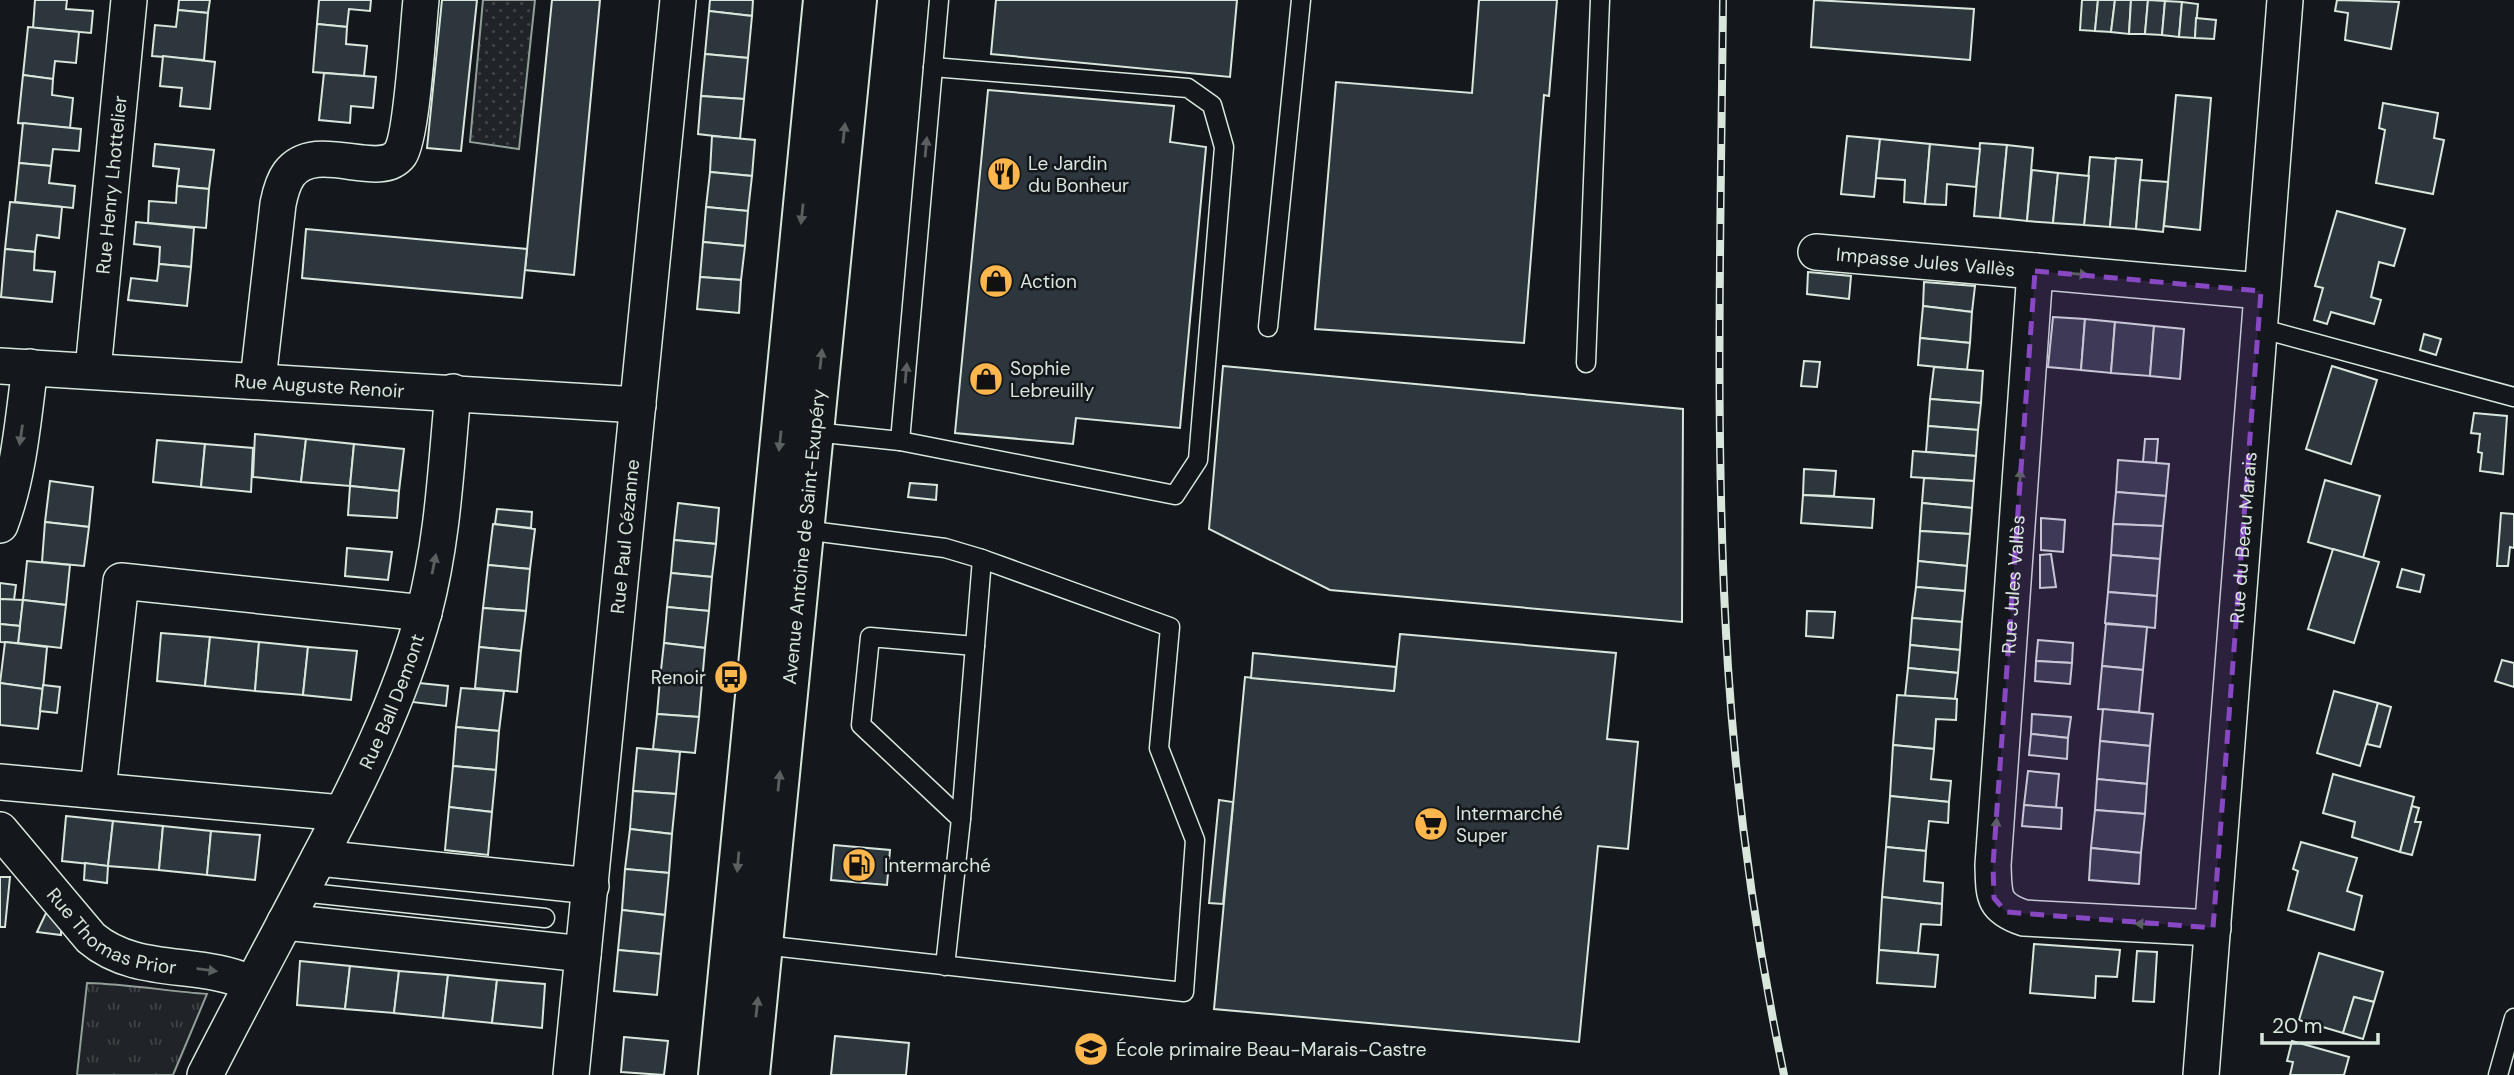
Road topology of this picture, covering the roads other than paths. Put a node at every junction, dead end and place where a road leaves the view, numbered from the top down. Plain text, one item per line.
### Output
1 (129, 0) edge
2 (421, 0) edge
3 (678, 0) edge
4 (823, 0) edge
5 (857, 0) edge
6 (939, 0) edge
7 (1301, 0) edge
8 (1600, 0) edge
9 (2285, 0) edge
10 (933, 67) junction
11 (1816, 252) dead end
12 (2035, 271) junction
13 (2261, 291) junction
14 (1268, 327) dead end
15 (2259, 328) junction
16 (1586, 363) dead end
17 (15, 366) edge
18 (93, 370) junction
19 (258, 380) junction
20 (453, 392) junction
21 (2514, 397) edge
22 (638, 405) junction
23 (814, 432) junction
24 (900, 441) junction
25 (0, 525) edge
26 (804, 530) junction
27 (982, 559) junction
28 (424, 613) junction
29 (975, 646) junction
30 (0, 782) edge
31 (98, 790) junction
32 (342, 813) junction
33 (961, 819) junction
34 (0, 830) edge
35 (319, 858) junction
36 (591, 886) junction
37 (301, 892) junction
38 (545, 918) dead end
39 (285, 922) junction
40 (2213, 928) junction
41 (763, 945) junction
42 (583, 954) junction
43 (945, 966) junction
44 (252, 984) junction
45 (2514, 1018) edge
46 (205, 1075) edge
47 (571, 1075) edge
48 (719, 1075) edge
49 (750, 1075) edge
50 (2201, 1075) edge
51 (2498, 1075) edge

1 - 18 street, Rue Henry Lhottelier
2 - 19 street
3 - 22 street, Rue Paul Cézanne
4 -> 48 main road, Avenue Antoine de Saint-Exupéry
23 -> 5 main road, Avenue Antoine de Saint-Exupéry
6 - 10 lane
7 - 14 lane
8 - 16 lane
9 - 13 street, Rue du Beau Marais
24 -> 10 lane
10 - 24 lane
11 - 12 street, Impasse Jules Vallès
12 -> 13 street
40 -> 12 street, Rue Jules Vallès
13 - 15 street, Rue du Beau Marais
15 - 21 lane
15 - 40 street, Rue du Beau Marais
17 - 18 street, Rue Auguste Renoir
17 -> 25 street
18 - 19 street, Rue Auguste Renoir
19 - 20 street, Rue Auguste Renoir
20 - 22 street, Rue Auguste Renoir
28 -> 20 street, Rue Ball Demont
22 - 36 street, Rue Paul Cézanne
23 - 24 lane
23 - 26 main road, Avenue Antoine de Saint-Exupéry
26 - 27 lane
41 -> 26 main road, Avenue Antoine de Saint-Exupéry
27 - 29 lane
27 - 43 lane
28 - 31 street
28 - 32 street, Rue Ball Demont
29 - 33 lane
29 - 33 lane
30 - 31 street
31 - 32 street
32 - 35 street, Rue Ball Demont
33 - 43 lane
34 -> 44 street, Rue Thomas Prior
35 - 36 street
35 - 37 street, Rue Ball Demont
36 - 42 street, Rue Paul Cézanne
37 - 38 lane
37 - 39 street, Rue Ball Demont
39 - 42 street
39 - 44 street, Rue Ball Demont
40 - 50 street, Rue du Beau Marais
41 - 43 lane
49 -> 41 main road, Avenue Antoine de Saint-Exupéry
42 - 47 street, Rue Paul Cézanne
44 - 46 street, Rue Ball Demont
45 - 51 lane

